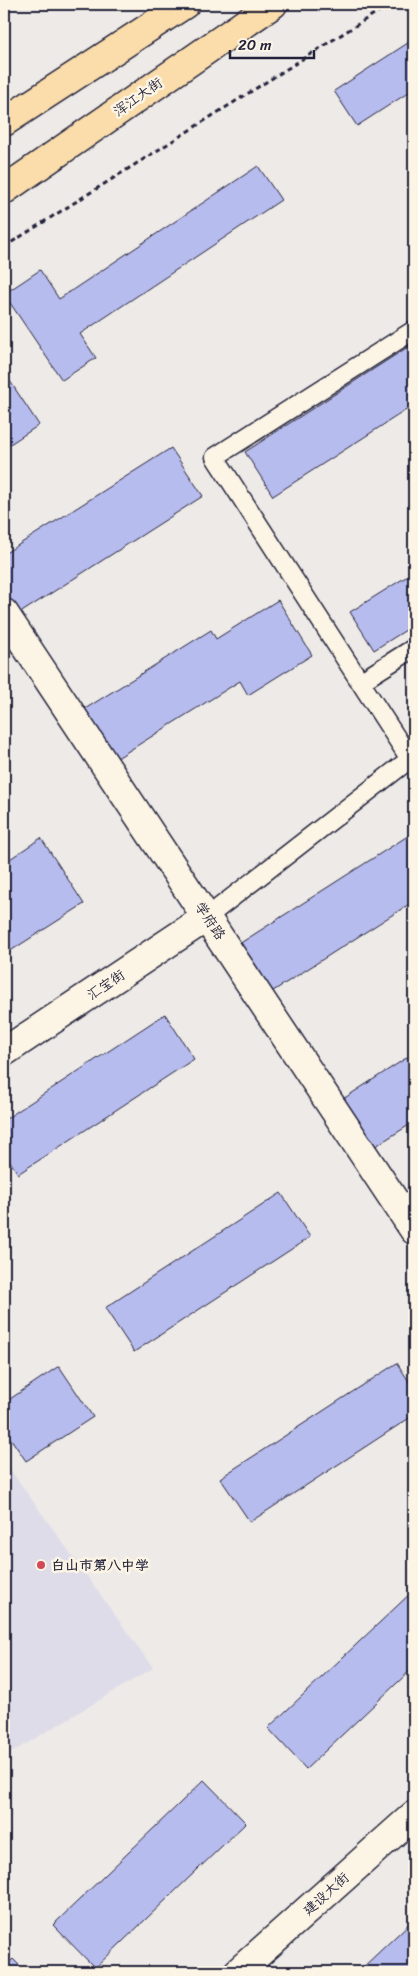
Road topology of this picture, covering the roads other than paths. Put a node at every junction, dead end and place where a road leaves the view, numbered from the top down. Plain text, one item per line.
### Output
1 (185, 4) edge
2 (273, 4) edge
3 (6, 115) edge
4 (4, 190) edge
5 (414, 330) edge
6 (4, 613) edge
7 (414, 648) edge
8 (360, 682) junction
9 (412, 762) edge
10 (207, 917) junction
11 (4, 1052) edge
12 (414, 1230) edge
13 (414, 1815) edge
14 (238, 1972) edge

1 - 3 main road
2 - 4 main road, 浑江大街
5 - 8 lane
6 - 10 street, 学府路
7 - 8 lane
8 - 9 lane
9 - 10 lane
10 - 11 street, 汇宝街
10 - 12 street, 学府路
13 - 14 street, 建设大街

